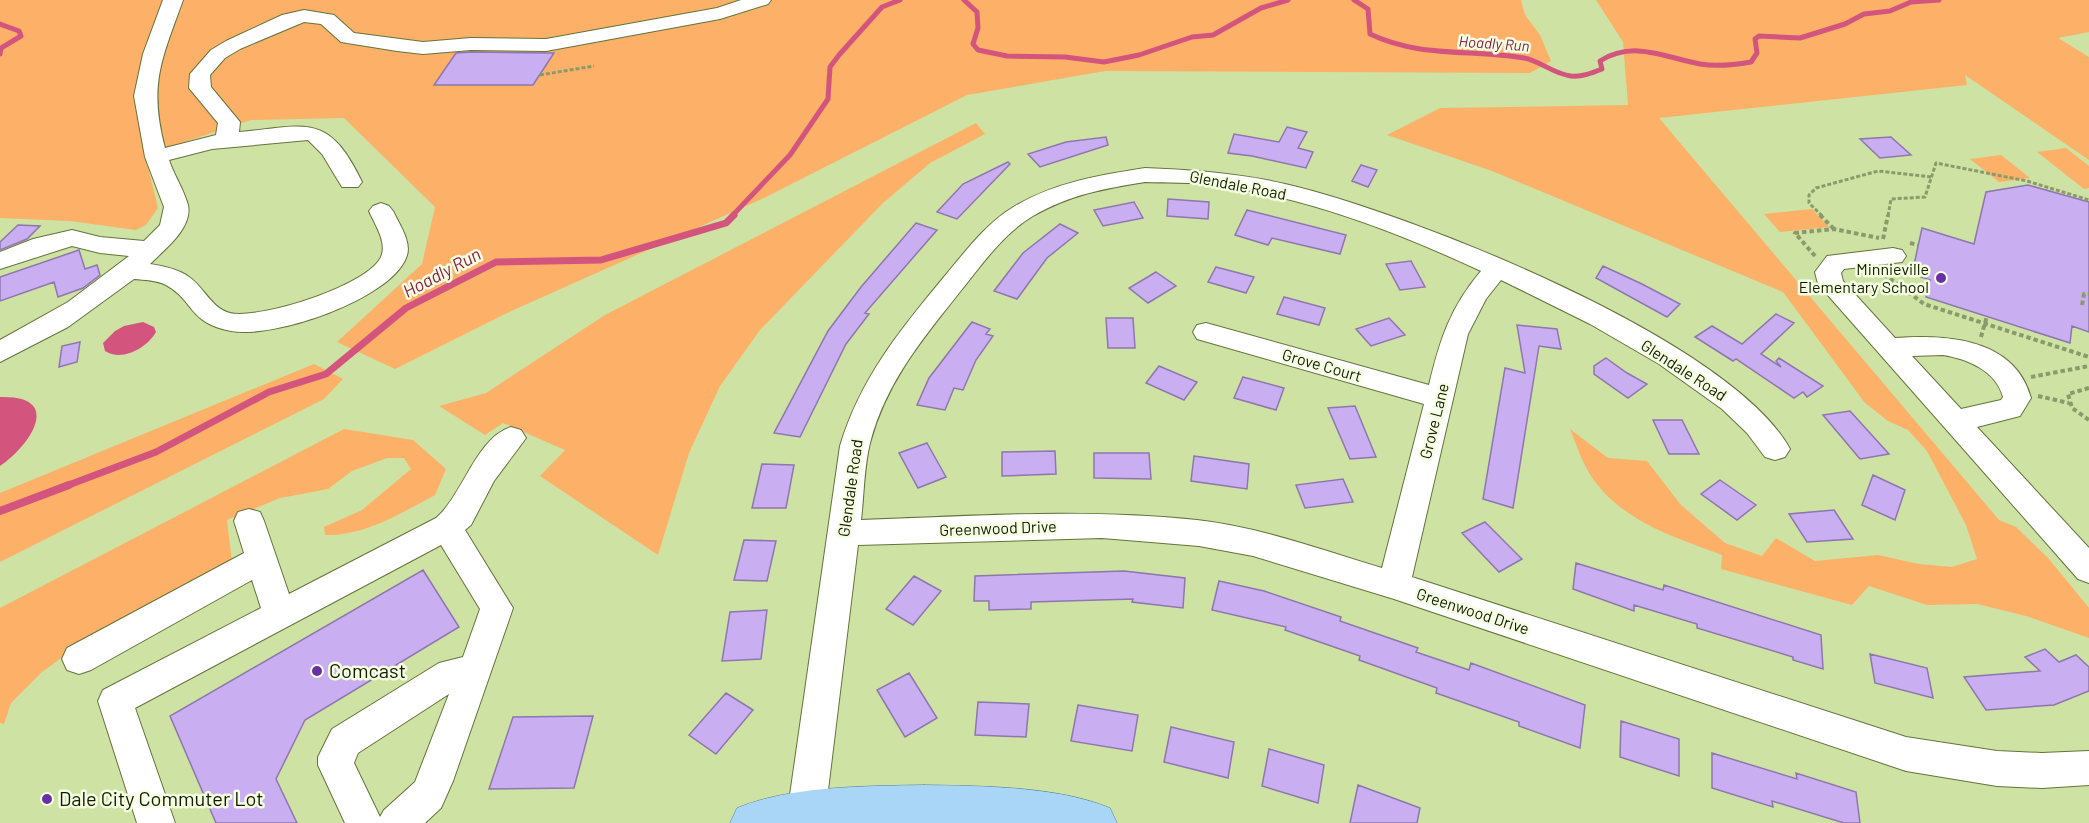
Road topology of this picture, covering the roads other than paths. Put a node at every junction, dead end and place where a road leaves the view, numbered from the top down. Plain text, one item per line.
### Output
1 (173, 0) edge
2 (761, 0) edge
3 (227, 140) junction
4 (156, 157) junction
5 (350, 182) dead end
6 (381, 211) dead end
7 (151, 250) junction
8 (1880, 252) road end
9 (0, 261) edge
10 (1497, 268) junction
11 (130, 270) junction
12 (1206, 332) dead end
13 (1888, 348) junction
14 (0, 352) edge
15 (1439, 398) junction
16 (1955, 421) junction
17 (511, 438) dead end
18 (1775, 449) dead end
19 (249, 521) dead end
20 (447, 527) junction
21 (843, 533) junction
22 (261, 559) junction
23 (2089, 570) edge
24 (1394, 585) junction
25 (279, 614) junction
26 (79, 659) dead end
27 (475, 670) junction
28 (2089, 768) edge
29 (806, 818) edge
30 (156, 823) edge
31 (364, 823) edge
32 (397, 823) edge
33 (752, 823) edge
34 (1095, 823) edge

1 - 4 street
2 - 3 street
3 - 4 street
3 - 5 street
4 - 7 street
6 - 11 street
7 - 9 street
7 - 11 street
8 - 13 street
10 - 15 street, Grove Lane
10 - 18 street, Glendale Road
10 - 21 street, Glendale Road
11 - 14 street
12 - 15 street, Grove Court
13 - 16 street
13 - 16 street
15 - 24 street, Grove Lane
16 - 23 street
17 - 20 street
19 - 22 street
20 - 25 street
20 - 27 street
21 - 24 street, Greenwood Drive
21 - 29 street, Glendale Road
22 - 25 street
22 - 26 street
24 - 28 street, Greenwood Drive
25 - 30 street
27 - 31 street
27 - 32 street
29 - 33 main road
29 - 34 main road

